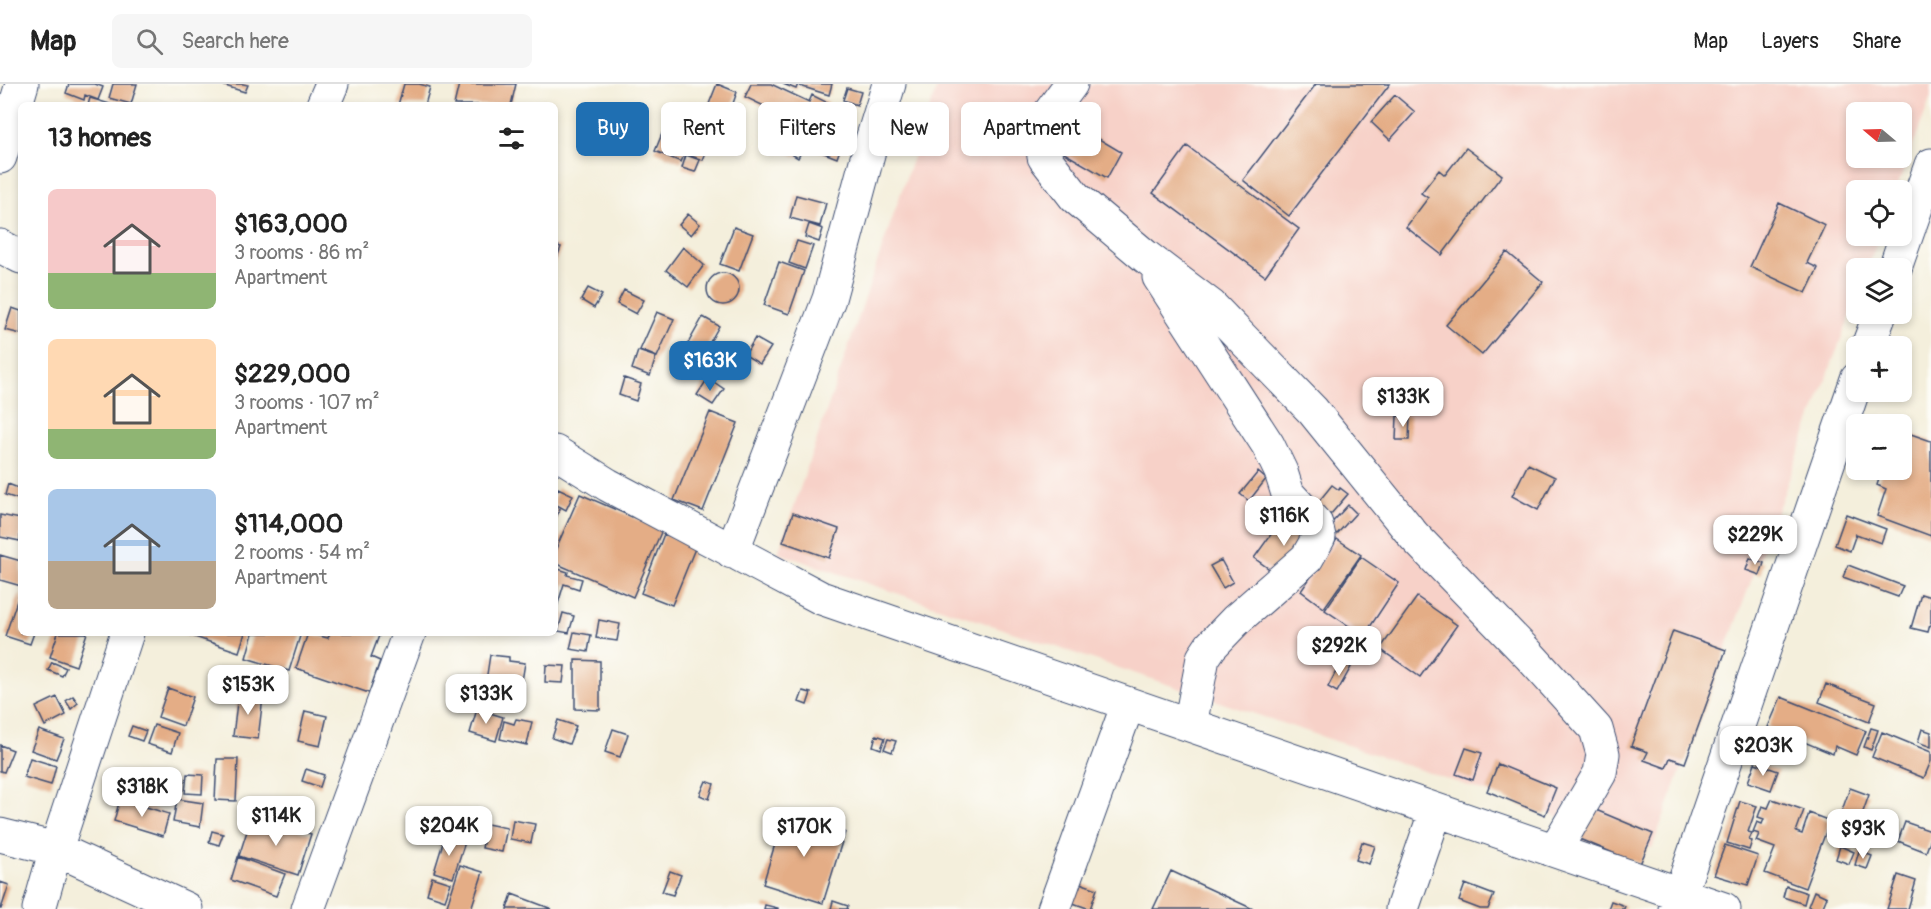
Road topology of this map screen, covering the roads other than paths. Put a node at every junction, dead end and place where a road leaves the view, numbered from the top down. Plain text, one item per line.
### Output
1 (22, 84) edge
2 (332, 84) edge
3 (889, 84) edge
4 (1071, 84) edge
5 (324, 102) edge
6 (0, 157) edge
7 (1931, 165) edge
8 (0, 246) edge
9 (18, 255) edge
10 (1145, 256) junction
11 (1898, 258) edge
12 (1849, 402) edge
13 (558, 454) edge
14 (732, 552) junction
15 (126, 636) edge
16 (408, 636) edge
17 (1128, 704) junction
18 (1190, 725) junction
19 (1436, 810) junction
20 (0, 835) edge
21 (56, 849) junction
22 (1555, 850) junction
23 (1677, 901) edge
24 (39, 909) edge
25 (186, 909) edge
26 (308, 909) edge
27 (1054, 909) edge
28 (1402, 909) edge
29 (1724, 909) edge

1 - 6 street
2 - 5 street
3 - 14 street
4 - 10 street
7 - 11 street
8 - 9 street
10 - 18 street
10 - 22 street
12 - 23 street
13 - 14 street
14 - 17 street
15 - 21 street
16 - 26 street
17 - 18 street
17 - 27 street
18 - 19 street
19 - 22 street
19 - 28 street
20 - 21 street
21 - 24 street
21 - 25 street
22 - 23 street
23 - 29 street

